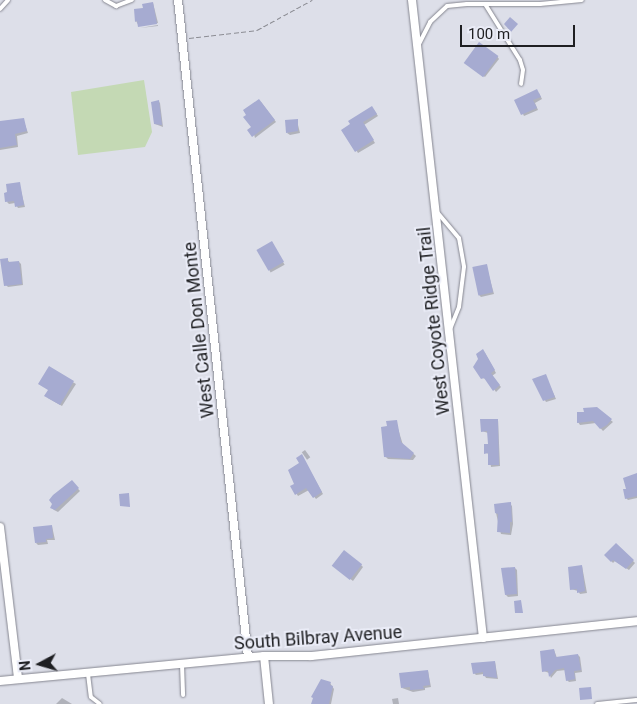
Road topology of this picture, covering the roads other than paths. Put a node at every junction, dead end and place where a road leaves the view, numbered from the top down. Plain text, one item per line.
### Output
1 (8, 0) edge
2 (105, 0) edge
3 (132, 0) edge
4 (178, 0) edge
5 (412, 0) edge
6 (582, 0) edge
7 (485, 4) junction
8 (0, 9) edge
9 (418, 49) junction
10 (521, 84) dead end
11 (436, 212) junction
12 (450, 329) junction
13 (0, 527) edge
14 (637, 620) edge
15 (483, 638) junction
16 (264, 656) junction
17 (248, 657) junction
18 (182, 664) junction
19 (88, 672) junction
20 (18, 679) junction
21 (0, 681) edge
22 (183, 696) dead end
23 (637, 700) edge
24 (100, 704) edge
25 (269, 704) edge
26 (597, 704) edge

1 - 8 lane
2 - 3 lane
4 - 17 street, West Calle Don Monte
5 - 9 street, West Coyote Ridge Trail
6 - 7 lane
7 - 9 lane
7 - 10 lane
9 - 11 street, West Coyote Ridge Trail
11 - 12 street, West Coyote Ridge Trail
11 - 12 lane
12 - 15 street, West Coyote Ridge Trail
13 - 20 street
14 - 15 street, South Bilbray Avenue
15 - 16 street, South Bilbray Avenue
16 - 17 street, South Bilbray Avenue
16 - 25 street
17 - 18 street, South Bilbray Avenue
18 - 19 street, South Bilbray Avenue
18 - 22 lane
19 - 20 street, South Bilbray Avenue
19 - 24 lane
20 - 21 street, South Bilbray Avenue
23 - 26 lane

